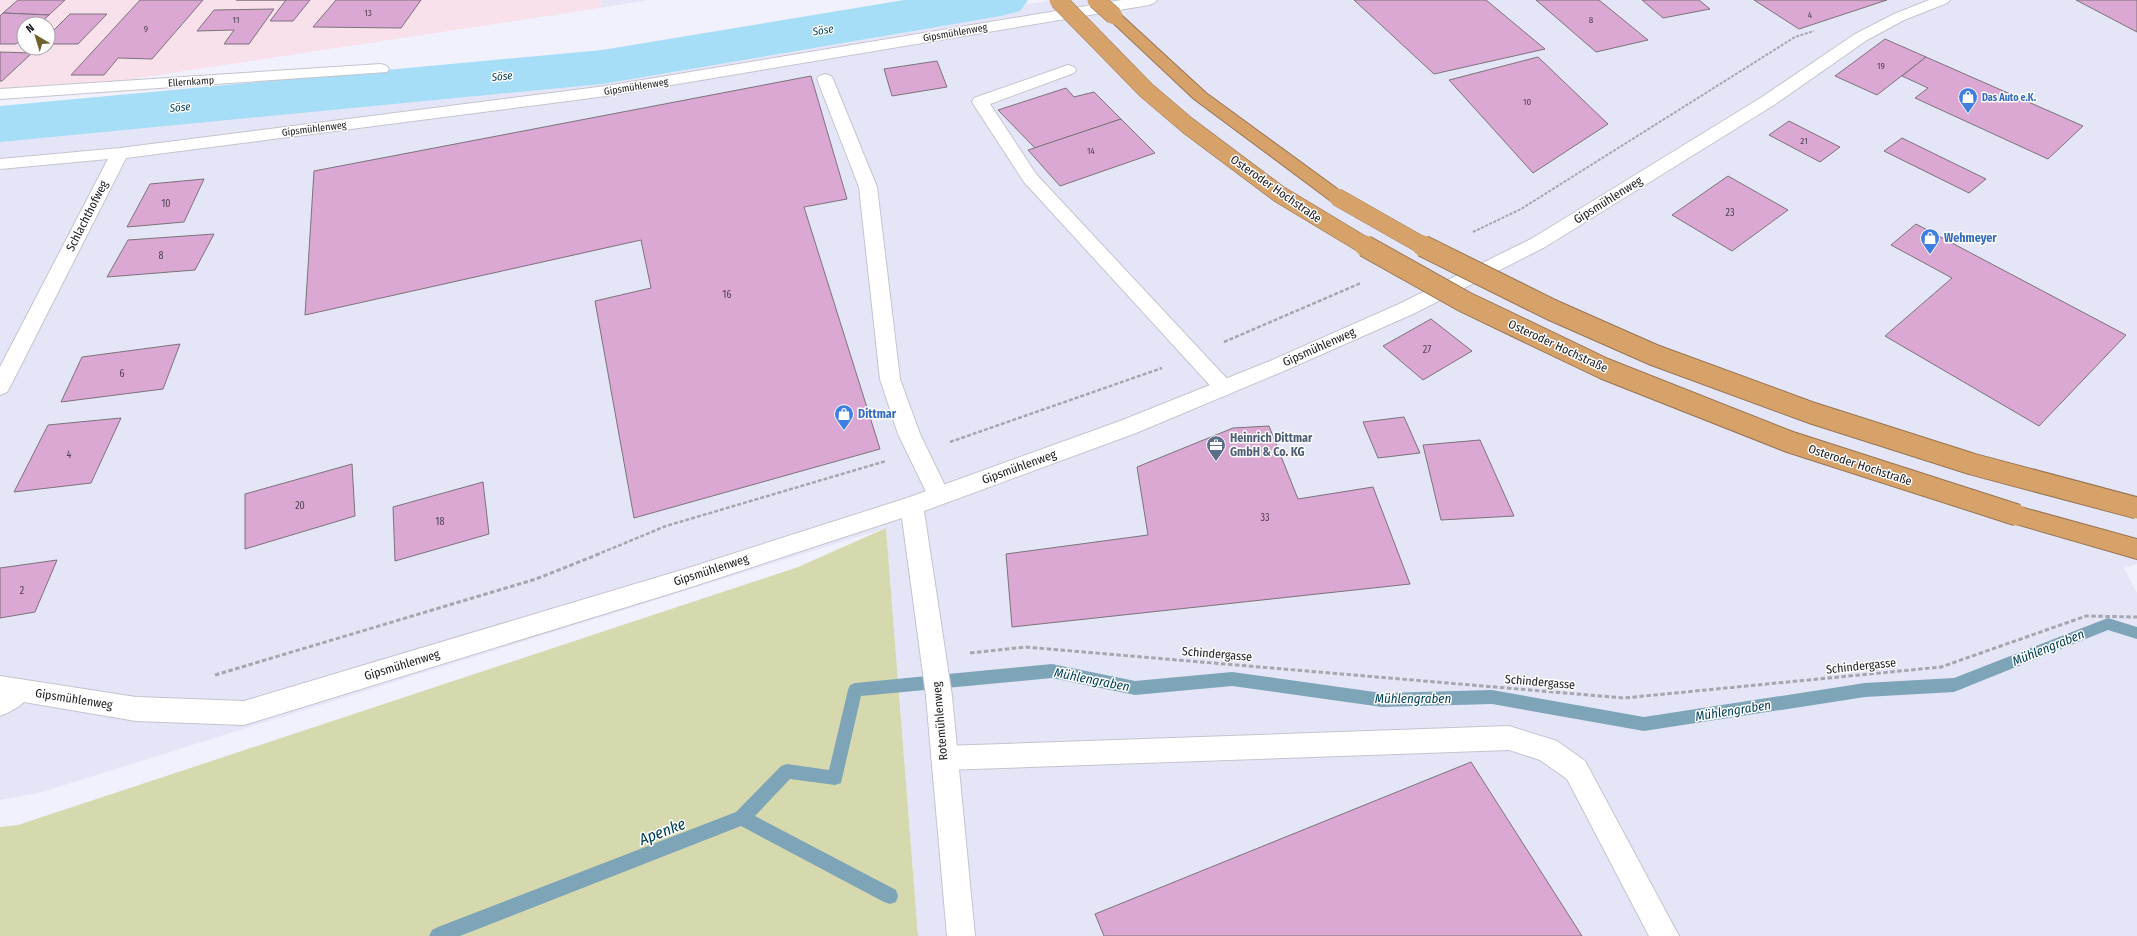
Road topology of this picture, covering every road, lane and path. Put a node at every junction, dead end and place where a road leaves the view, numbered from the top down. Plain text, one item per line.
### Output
1 (1058, 0) edge
2 (1096, 0) edge
3 (1104, 0) edge
4 (1149, 0) edge
5 (1942, 0) edge
6 (1114, 16) junction
7 (1815, 31) dead end
8 (381, 69) dead end
9 (1068, 70) dead end
10 (826, 79) dead end
11 (0, 94) edge
12 (120, 152) junction
13 (0, 164) edge
14 (1470, 233) dead end
15 (1362, 283) dead end
16 (1195, 354) junction
17 (0, 387) edge
18 (1224, 388) junction
19 (917, 452) junction
20 (939, 496) junction
21 (912, 506) junction
22 (2137, 508) edge
23 (2137, 548) edge
24 (2137, 617) edge
25 (214, 675) dead end
26 (936, 676) junction
27 (10, 688) edge
28 (0, 704) edge
29 (944, 758) junction
30 (961, 936) edge
31 (1665, 936) edge

1 - 23 highway, Osteroder Hochstraße, bridge
2 - 6 highway, bridge
3 - 6 highway, bridge
4 - 12 street, Gipsmühlenweg
5 - 18 street, Gipsmühlenweg
6 - 22 highway, bridge
7 - 14 path
8 - 11 street, Ellernkamp
9 - 16 street
10 - 19 street
12 - 13 street
12 - 17 street, Schlachthofweg
15 - 16 path
16 - 18 street
16 - 19 path
18 - 20 street, Gipsmühlenweg
19 - 20 street
19 - 25 path
20 - 21 street, Gipsmühlenweg
21 - 26 street, Rotemühlenweg
21 - 27 street, Gipsmühlenweg
24 - 26 path, Schindergasse
26 - 29 street, Rotemühlenweg
27 - 28 street
29 - 30 street, Rotemühlenweg
29 - 31 street

